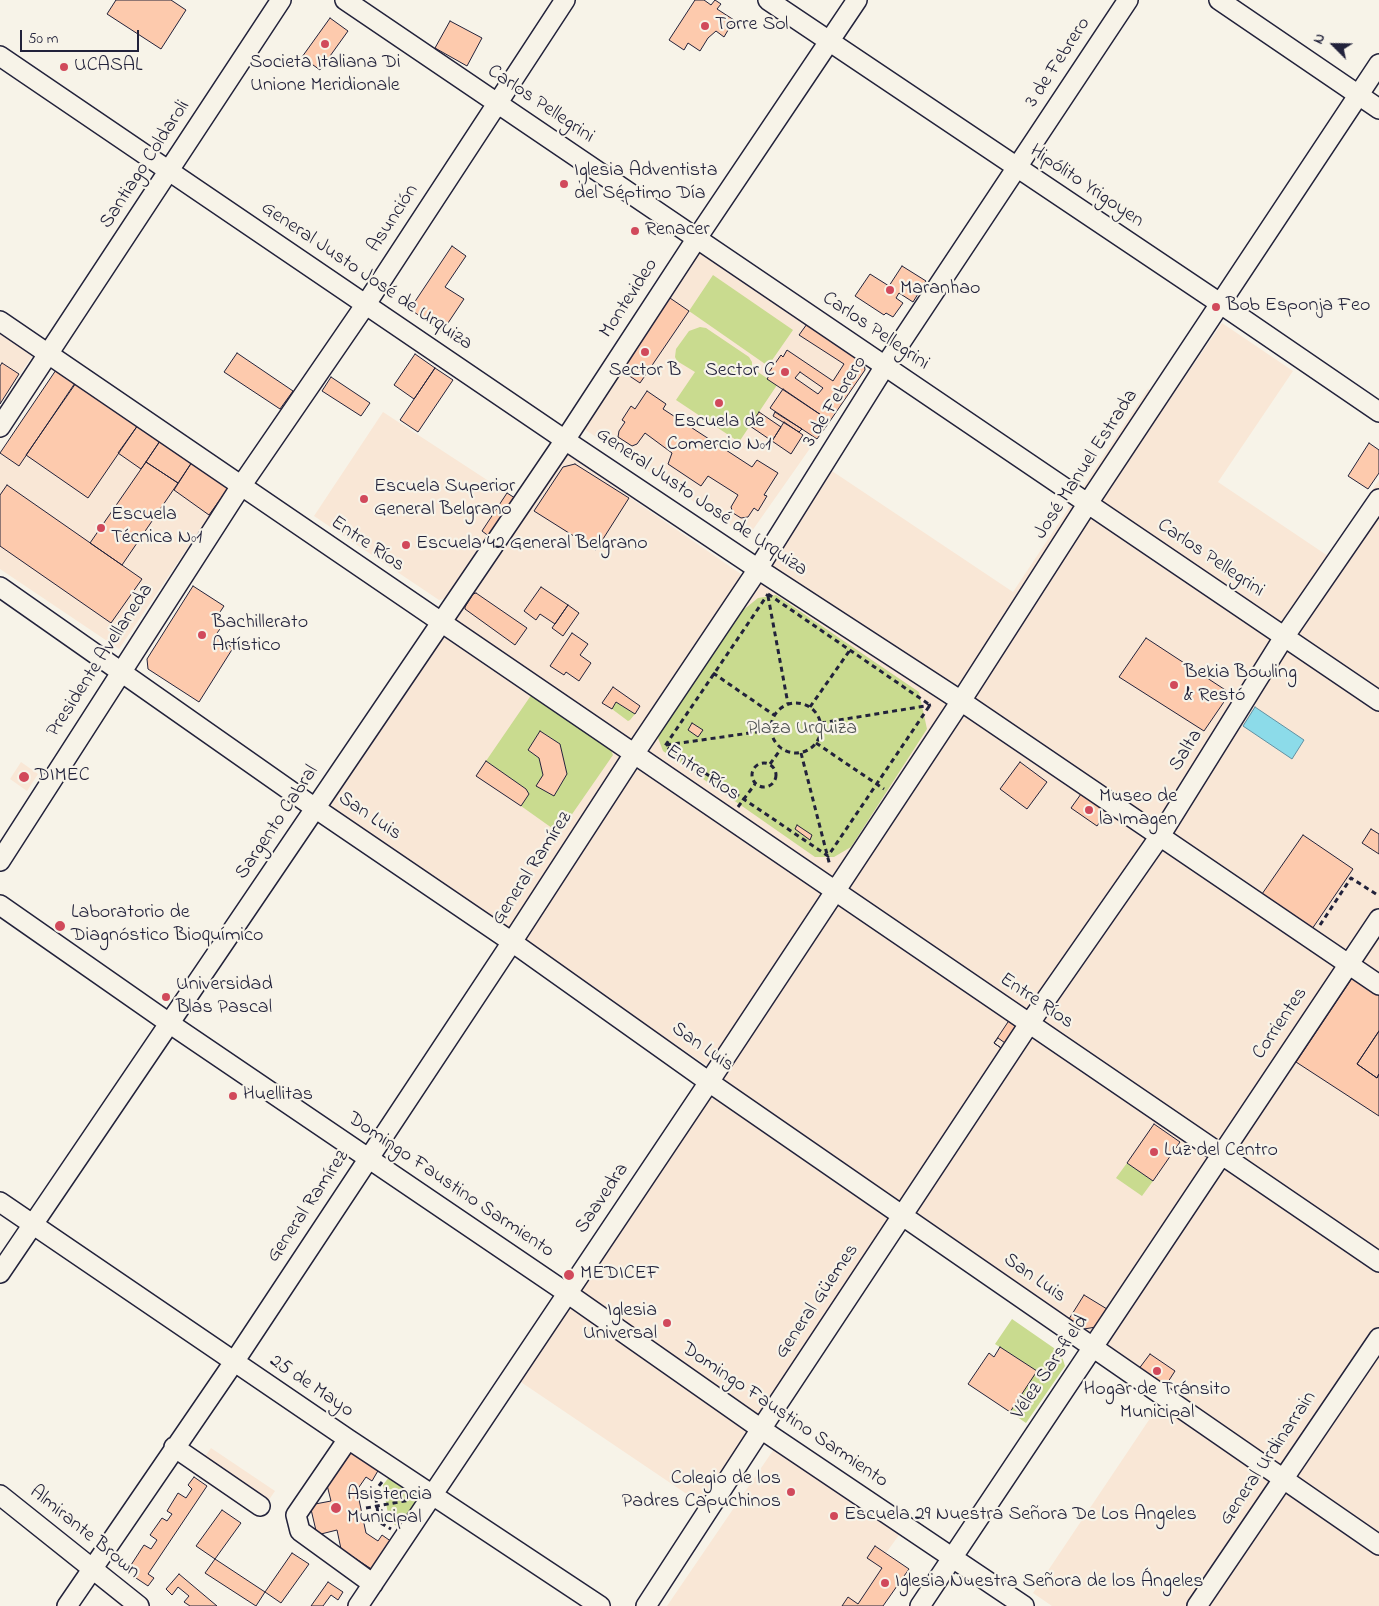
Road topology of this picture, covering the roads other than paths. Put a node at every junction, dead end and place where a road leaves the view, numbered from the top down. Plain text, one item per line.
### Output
1 (281, 0) edge
2 (345, 0) edge
3 (566, 0) edge
4 (768, 0) edge
5 (857, 0) edge
6 (1128, 0) edge
7 (1219, 0) edge
8 (829, 42) junction
9 (0, 56) edge
10 (1379, 64) edge
11 (1359, 94) junction
12 (498, 104) junction
13 (1379, 109) edge
14 (1017, 168) junction
15 (169, 170) junction
16 (697, 238) junction
17 (366, 304) junction
18 (1221, 304) junction
19 (0, 321) edge
20 (48, 354) junction
21 (885, 366) junction
22 (1379, 412) edge
23 (0, 428) edge
24 (565, 440) junction
25 (242, 486) junction
26 (1379, 499) edge
27 (1088, 503) junction
28 (758, 569) junction
29 (0, 587) edge
30 (441, 623) junction
31 (1284, 637) junction
32 (120, 672) junction
33 (961, 701) junction
34 (1379, 702) edge
35 (634, 754) junction
36 (315, 808) junction
37 (1160, 836) junction
38 (0, 861) edge
39 (834, 892) junction
40 (0, 905) edge
41 (1379, 919) edge
42 (512, 942) junction
43 (1348, 965) junction
44 (1379, 985) edge
45 (169, 1023) junction
46 (1030, 1024) junction
47 (709, 1082) junction
48 (1221, 1155) junction
49 (369, 1158) junction
50 (0, 1202) edge
51 (902, 1215) junction
52 (33, 1224) junction
53 (1379, 1262) edge
54 (0, 1273) edge
55 (567, 1293) junction
56 (1379, 1338) edge
57 (1092, 1346) junction
58 (234, 1362) junction
59 (761, 1429) junction
60 (348, 1439) junction
61 (174, 1447) junction
62 (1283, 1479) junction
63 (0, 1495) edge
64 (433, 1496) junction
65 (260, 1506) dead end
66 (1379, 1545) edge
67 (952, 1558) junction
68 (92, 1568) junction
69 (373, 1584) junction
70 (67, 1606) edge
71 (139, 1606) edge
72 (358, 1606) edge
73 (600, 1606) edge
74 (646, 1606) edge
75 (920, 1606) edge
76 (1024, 1606) edge
77 (1197, 1606) edge

1 - 15 street, Santiago Coldaroli
2 - 12 street, Carlos Pellegrini
3 - 12 street, Asunción
4 - 8 street, Hipólito Yrigoyen
5 - 8 street, Montevideo
6 - 14 street, 3 de Febrero
7 - 11 street
8 - 14 street, Hipólito Yrigoyen
8 - 16 street, Montevideo
9 - 15 street, General Justo José de Urquiza
10 - 11 street, José Manuel Estrada
11 - 13 street
11 - 18 street, José Manuel Estrada
12 - 16 street, Carlos Pellegrini
12 - 17 street, Asunción
14 - 18 street, Hipólito Yrigoyen
14 - 21 street, 3 de Febrero
15 - 17 street, General Justo José de Urquiza
15 - 20 street, Santiago Coldaroli
16 - 21 street, Carlos Pellegrini
16 - 24 street, Montevideo
17 - 24 street, General Justo José de Urquiza
17 - 25 street, Asunción
18 - 22 street, Hipólito Yrigoyen
18 - 27 street, José Manuel Estrada
19 - 20 street, Entre Ríos
20 - 23 street, Santiago Coldaroli
20 - 25 street, Entre Ríos
21 - 27 street, Carlos Pellegrini
21 - 28 street, 3 de Febrero
24 - 28 street, General Justo José de Urquiza
24 - 30 street, Montevideo
25 - 30 street, Entre Ríos
25 - 32 street, Presidente Avellaneda
26 - 31 street, Salta
27 - 31 street, Carlos Pellegrini
27 - 33 street, José Manuel Estrada
28 - 33 street, General Justo José de Urquiza
28 - 35 street, 3 de Febrero
29 - 32 street, San Luis
30 - 35 street, Entre Ríos
30 - 36 street, Sargento Cabral
31 - 34 street, Carlos Pellegrini
31 - 37 street, Salta
32 - 36 street, San Luis
32 - 38 street, Presidente Avellaneda
33 - 37 street, General Justo José de Urquiza
33 - 39 street, José Manuel Estrada
35 - 39 street, Entre Ríos
35 - 42 street, General Ramírez
36 - 42 street, San Luis
36 - 45 street, Sargento Cabral
37 - 43 street, General Justo José de Urquiza
37 - 46 street, Salta
39 - 46 street, Entre Ríos
39 - 47 street, Saavedra
40 - 45 street, Domingo Faustino Sarmiento
41 - 43 street, Corrientes
42 - 47 street, San Luis
42 - 49 street, General Ramírez
43 - 44 street, General Justo José de Urquiza
43 - 48 street, Corrientes
45 - 49 street, Domingo Faustino Sarmiento
45 - 52 street, Sargento Cabral
46 - 48 street, Entre Ríos
46 - 51 street, General Güemes
47 - 51 street, San Luis
47 - 55 street, Saavedra
48 - 53 street, Entre Ríos
48 - 57 street, Vélez Sarsfield
49 - 55 street, Domingo Faustino Sarmiento
49 - 58 street, General Ramírez
50 - 52 street, 25 de Mayo
51 - 57 street, San Luis
51 - 59 street, General Güemes
52 - 54 street, Sargento Cabral
52 - 58 street, 25 de Mayo
55 - 59 street, Domingo Faustino Sarmiento
55 - 64 street, Saavedra
56 - 62 street, General Urdinarrain
57 - 62 street, San Luis
57 - 67 street, Vélez Sarsfield
58 - 60 street, 25 de Mayo
58 - 61 street, General Ramírez
59 - 67 street, Domingo Faustino Sarmiento
59 - 74 street, General Güemes
60 - 64 street, 25 de Mayo
60 - 69 street
61 - 65 street
61 - 68 street, General Ramírez
62 - 66 street, San Luis
62 - 77 street, General Urdinarrain
63 - 68 street, Almirante Brown
64 - 69 street, Saavedra
64 - 73 street, 25 de Mayo
67 - 75 street, Vélez Sarsfield
67 - 76 street, Domingo Faustino Sarmiento
68 - 70 street, General Ramírez
68 - 71 street, Almirante Brown
69 - 72 street, Saavedra

